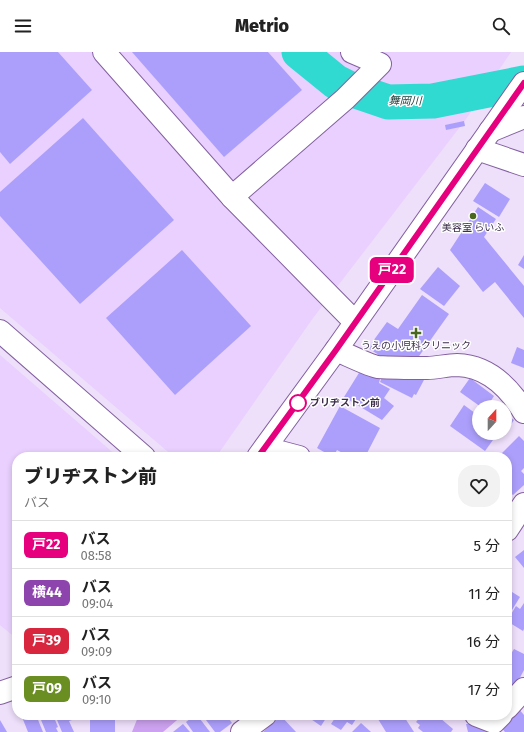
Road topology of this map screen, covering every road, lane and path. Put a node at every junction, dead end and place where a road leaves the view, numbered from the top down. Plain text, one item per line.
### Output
1 (104, 52) edge
2 (352, 52) edge
3 (380, 64) edge
4 (524, 83) edge
5 (516, 112) edge
6 (477, 149) junction
7 (524, 165) edge
8 (232, 197) junction
9 (355, 322) junction
10 (0, 331) edge
11 (336, 350) junction
12 (524, 412) edge
13 (138, 452) edge
14 (262, 452) edge
15 (524, 504) edge
16 (512, 522) edge
17 (12, 689) edge
18 (524, 689) edge
19 (0, 693) edge
20 (512, 702) edge
21 (258, 720) edge
22 (242, 732) edge

1 - 8 main road
2 - 3 main road
3 - 8 main road
4 - 5 main road
5 - 6 main road
6 - 7 main road
6 - 9 main road
8 - 9 main road
9 - 11 main road
10 - 13 main road
11 - 12 main road
11 - 14 main road
15 - 16 main road
17 - 19 main road
18 - 20 main road
21 - 22 main road

